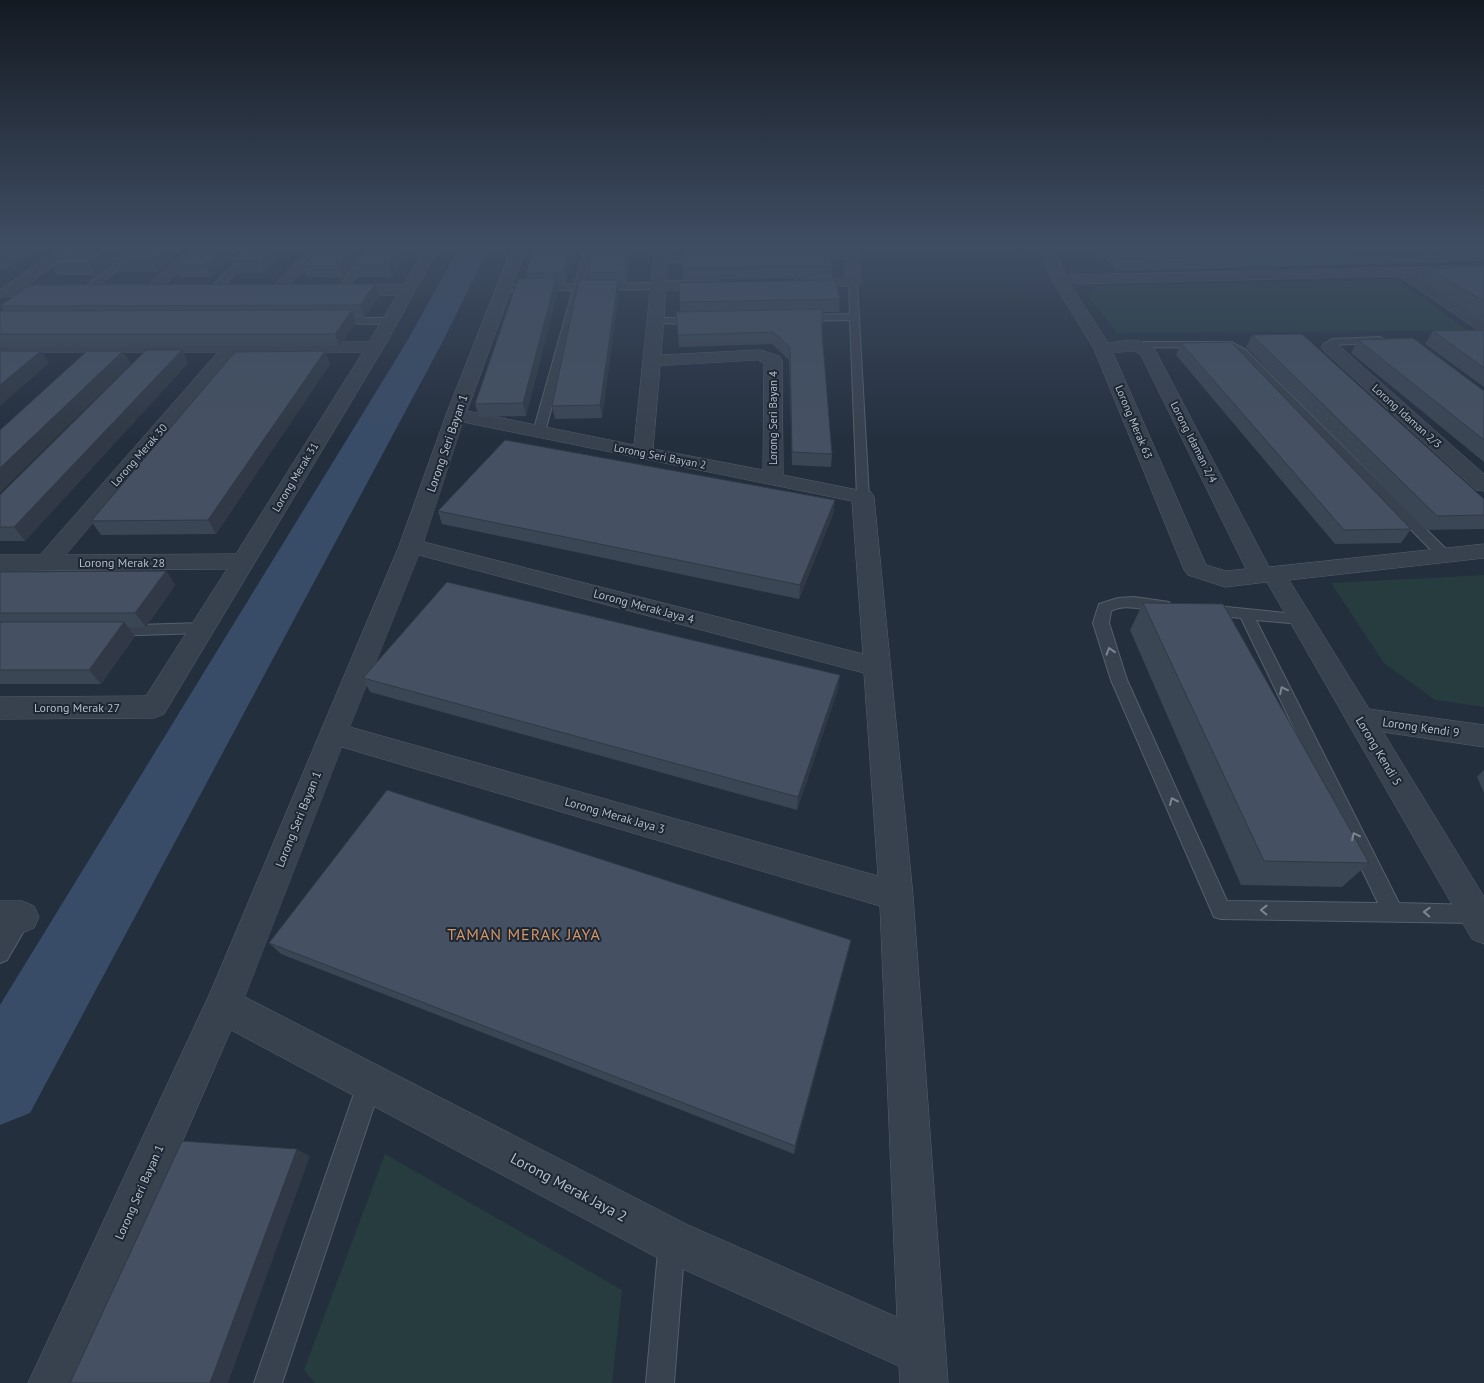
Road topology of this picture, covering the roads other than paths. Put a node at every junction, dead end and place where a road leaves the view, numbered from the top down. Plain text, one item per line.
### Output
1 (395, 311) edge
2 (495, 311) edge
3 (573, 311) edge
4 (656, 311) edge
5 (855, 311) edge
6 (1079, 311) edge
7 (1459, 311) edge
8 (856, 318) junction
9 (788, 319) edge
10 (330, 320) edge
11 (711, 320) edge
12 (390, 321) junction
13 (655, 321) junction
14 (1484, 327) edge
15 (1387, 340) edge
16 (1139, 345) junction
17 (374, 346) junction
18 (97, 347) junction
19 (232, 347) junction
20 (1330, 347) joint
21 (1103, 349) junction
22 (4, 353) edge
23 (651, 361) junction
24 (76, 367) edge
25 (456, 415) junction
26 (539, 432) junction
27 (643, 453) junction
28 (773, 479) junction
29 (1484, 485) edge
30 (863, 497) junction
31 (412, 546) junction
32 (1484, 551) edge
33 (1443, 554) junction
34 (243, 561) junction
35 (0, 562) edge
36 (47, 562) junction
37 (1268, 574) junction
38 (1246, 614) junction
39 (1301, 619) junction
40 (201, 628) junction
41 (89, 631) edge
42 (877, 667) junction
43 (154, 707) joint
44 (0, 708) edge
45 (1359, 718) junction
46 (333, 733) junction
47 (1484, 736) edge
48 (896, 896) junction
49 (1392, 911) junction
50 (11, 917) edge
51 (1480, 921) edge
52 (0, 953) edge
53 (223, 1006) junction
54 (370, 1082) junction
55 (672, 1241) junction
56 (923, 1367) edge
57 (52, 1383) edge
58 (268, 1383) edge
59 (660, 1383) edge

1 - 12 street, Lorong Merak 31
2 - 25 street, Lorong Seri Bayan 1
3 - 26 lane
4 - 13 street
5 - 8 lane
6 - 21 street, Lorong Merak 63
7 - 14 street
8 - 9 lane
8 - 30 lane
10 - 12 lane
11 - 13 lane
12 - 17 street, Lorong Merak 31
13 - 23 street
15 - 20 lane
16 - 21 street
16 - 33 lane
16 - 37 street, Lorong Idaman 2/4
17 - 19 street
17 - 34 street, Lorong Merak 31
18 - 19 street
18 - 22 street
18 - 24 street
19 - 36 street, Lorong Merak 30
20 - 29 street, Lorong Idaman 2/3
21 - 37 street, Lorong Merak 63
23 - 27 street
23 - 28 street, Lorong Seri Bayan 4
25 - 26 street, Lorong Seri Bayan 2
25 - 31 street, Lorong Seri Bayan 1
26 - 27 street, Lorong Seri Bayan 2
27 - 28 street, Lorong Seri Bayan 2
28 - 30 street, Lorong Seri Bayan 2
30 - 42 street
31 - 42 street, Lorong Merak Jaya 4
31 - 46 street, Lorong Seri Bayan 1
32 - 33 street
33 - 37 street
34 - 36 street, Lorong Merak 28
34 - 40 street, Lorong Merak 31
35 - 36 street, Lorong Merak 28
37 - 39 street, Lorong Kendi 5
38 - 39 lane
49 -> 38 lane
49 -> 38 lane
39 - 45 street, Lorong Kendi 5
40 - 41 lane
40 - 43 street, Lorong Merak 31
42 - 48 street
43 - 44 street, Lorong Merak 27
45 - 47 street, Lorong Kendi 9
45 - 51 street, Lorong Kendi 5
46 - 48 street, Lorong Merak Jaya 3
46 - 53 street, Lorong Seri Bayan 1
48 - 56 street
51 -> 49 lane
50 - 52 lane
53 - 54 street, Lorong Merak Jaya 2
53 - 57 street, Lorong Seri Bayan 1
54 - 55 street, Lorong Merak Jaya 2
54 - 58 lane
55 - 56 street, Lorong Merak Jaya 2
55 - 59 lane

